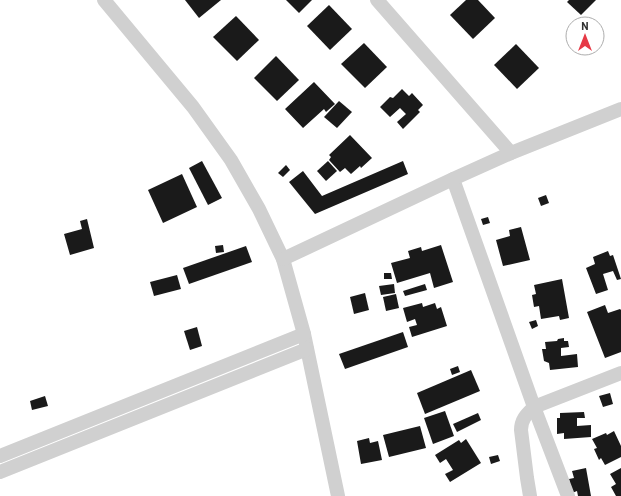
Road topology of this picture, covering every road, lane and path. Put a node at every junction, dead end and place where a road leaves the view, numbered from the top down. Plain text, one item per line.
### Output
1 (104, 0) edge
2 (378, 0) edge
3 (621, 109) edge
4 (512, 153) junction
5 (453, 179) junction
6 (283, 259) junction
7 (304, 334) junction
8 (306, 349) junction
9 (621, 373) edge
10 (534, 407) junction
11 (0, 456) edge
12 (0, 472) edge
13 (338, 496) edge
14 (530, 496) edge
15 (568, 496) edge

1 - 6 street
2 - 4 street
3 - 4 street
4 - 5 street
5 - 6 street
5 - 10 street
6 - 7 street
7 - 8 street
7 - 11 street
8 - 12 street
8 - 13 street
9 - 10 street
10 - 14 street
10 - 15 street

